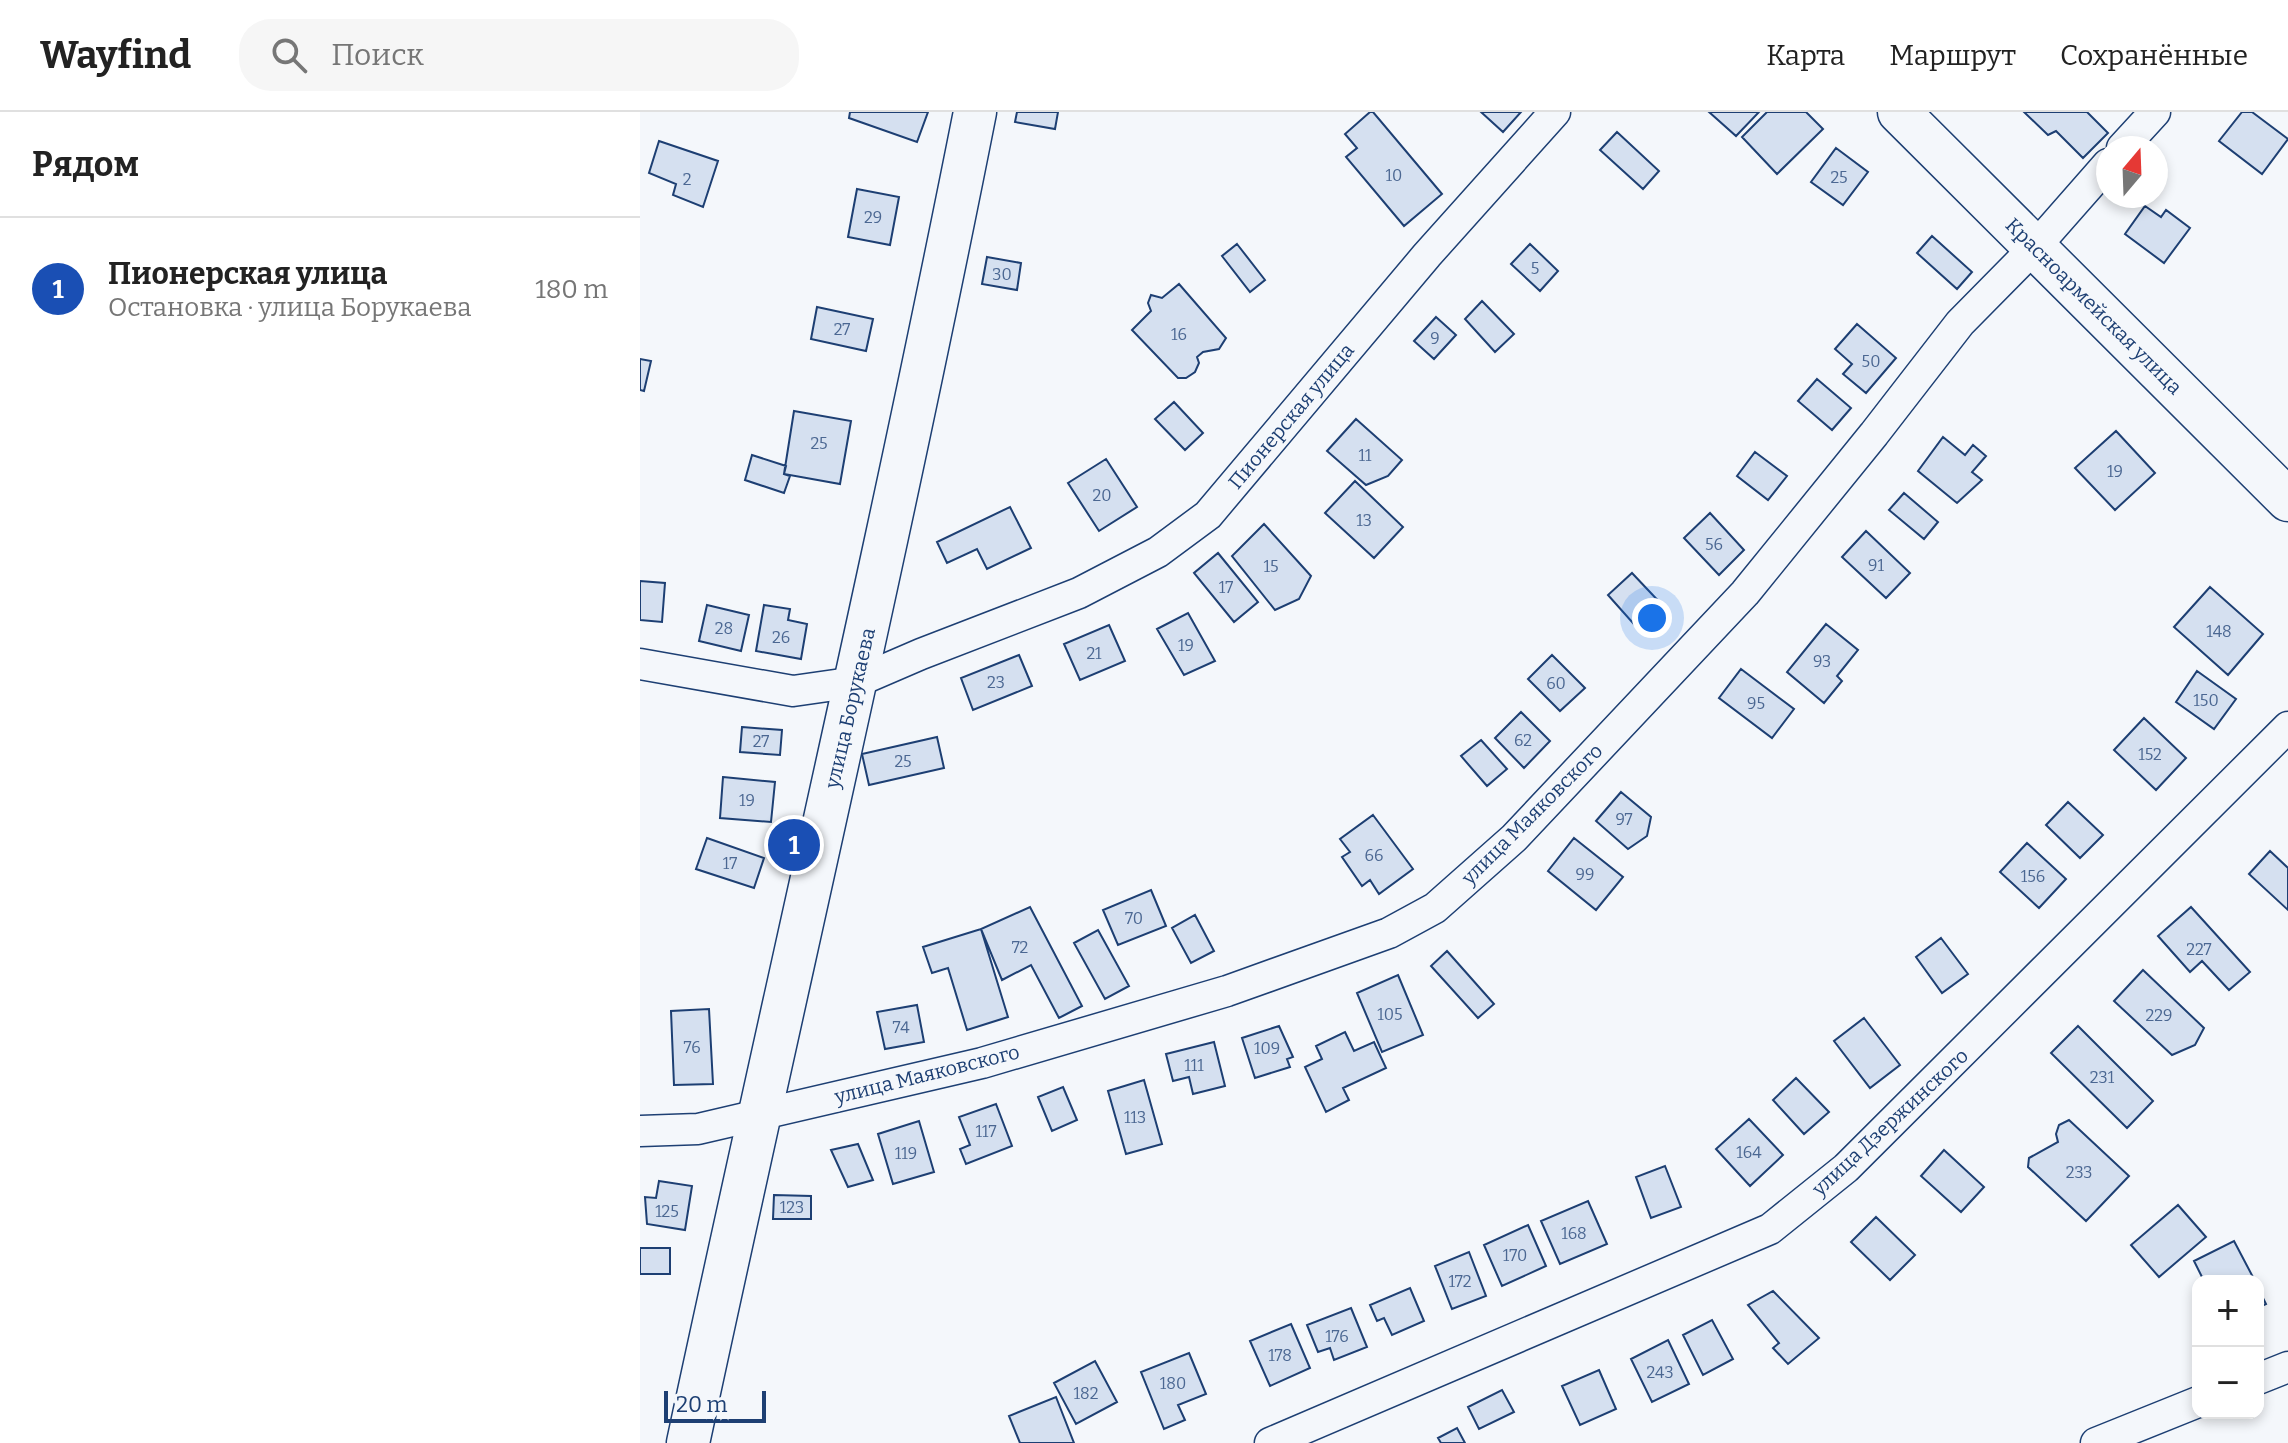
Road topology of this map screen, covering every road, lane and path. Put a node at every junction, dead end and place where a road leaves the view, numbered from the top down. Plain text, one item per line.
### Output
1 (975, 112) edge
2 (1555, 112) edge
3 (1899, 112) edge
4 (2155, 112) edge
5 (2133, 136) edge
6 (2096, 178) edge
7 (2035, 247) junction
8 (2288, 500) edge
9 (640, 664) edge
10 (856, 682) junction
11 (2288, 727) edge
12 (757, 1117) junction
13 (640, 1131) edge
14 (2288, 1367) edge
15 (2264, 1377) edge
16 (2192, 1404) edge
17 (688, 1443) edge
18 (1270, 1443) edge
19 (2096, 1443) edge

1 - 10 street, улица Борукаева
2 - 10 street, Пионерская улица
3 - 7 street, Красноармейская улица
4 - 5 street
6 - 7 street, улица Маяковского
7 - 8 street, Красноармейская улица
7 - 12 street, улица Маяковского
9 - 10 street, Пионерская улица
10 - 12 street, улица Борукаева
11 - 18 street, улица Дзержинского
12 - 13 street, улица Маяковского
12 - 17 street, улица Борукаева
14 - 15 street
16 - 19 street

